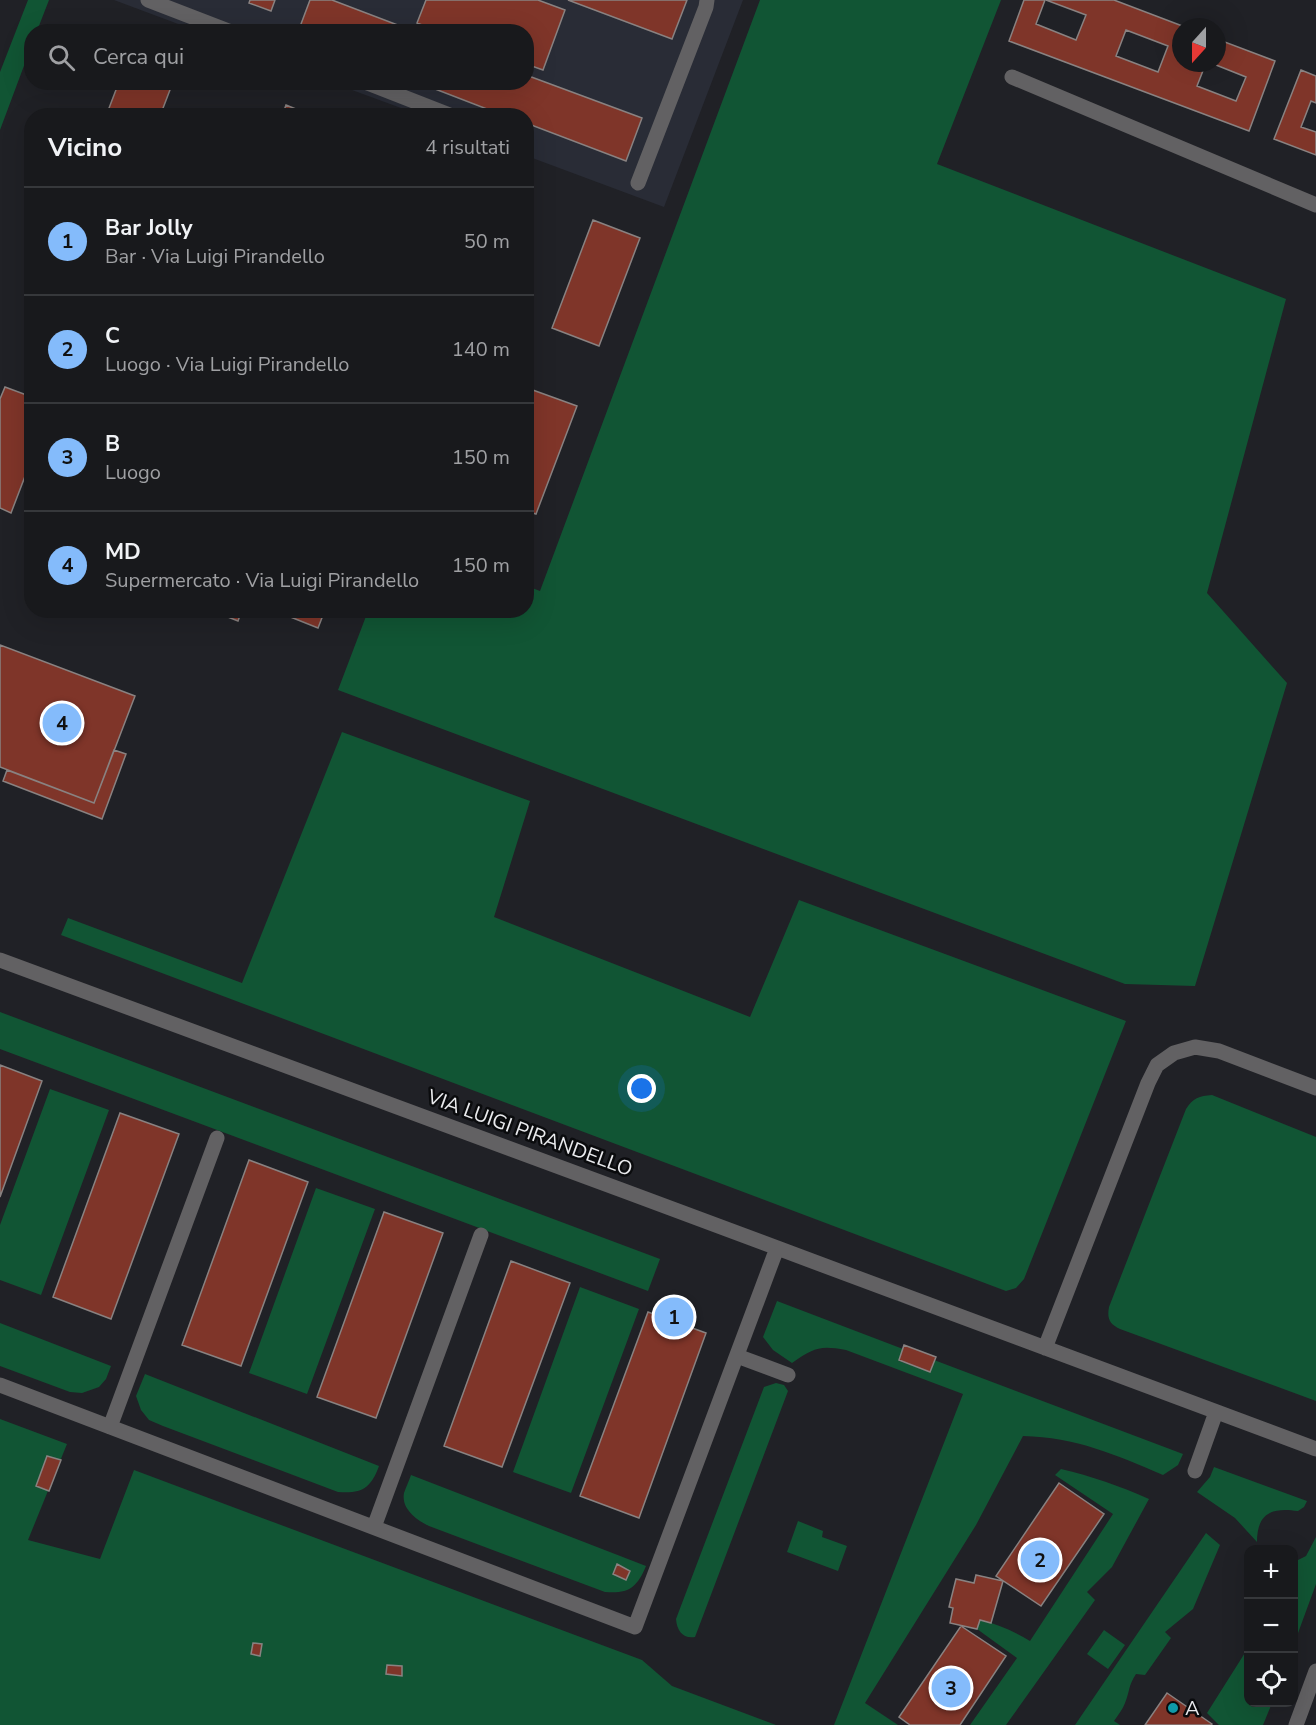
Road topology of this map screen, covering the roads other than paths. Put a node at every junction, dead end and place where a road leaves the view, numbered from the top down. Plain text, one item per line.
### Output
1 (148, 0) edge
2 (707, 0) edge
3 (210, 24) edge
4 (1012, 77) dead end
5 (385, 90) edge
6 (432, 108) edge
7 (639, 183) dead end
8 (1316, 206) edge
9 (0, 960) edge
10 (1316, 1089) edge
11 (218, 1138) dead end
12 (481, 1235) dead end
13 (777, 1248) junction
14 (1045, 1348) junction
15 (737, 1356) junction
16 (788, 1375) dead end
17 (0, 1384) edge
18 (1216, 1412) junction
19 (110, 1427) junction
20 (1316, 1449) edge
21 (1195, 1471) dead end
22 (374, 1527) junction
23 (1316, 1671) edge
24 (1296, 1725) edge

1 - 3 street
2 - 7 street
4 - 8 street
5 - 6 street
9 - 13 street, VIA LUIGI PIRANDELLO
10 - 14 street
11 - 19 street
12 - 22 street
13 - 14 street, VIA LUIGI PIRANDELLO
13 - 15 street
14 - 18 street, VIA LUIGI PIRANDELLO
15 - 16 street
15 - 22 street
17 - 19 street
18 - 20 street, VIA LUIGI PIRANDELLO
18 - 21 street
19 - 22 street
23 - 24 street

